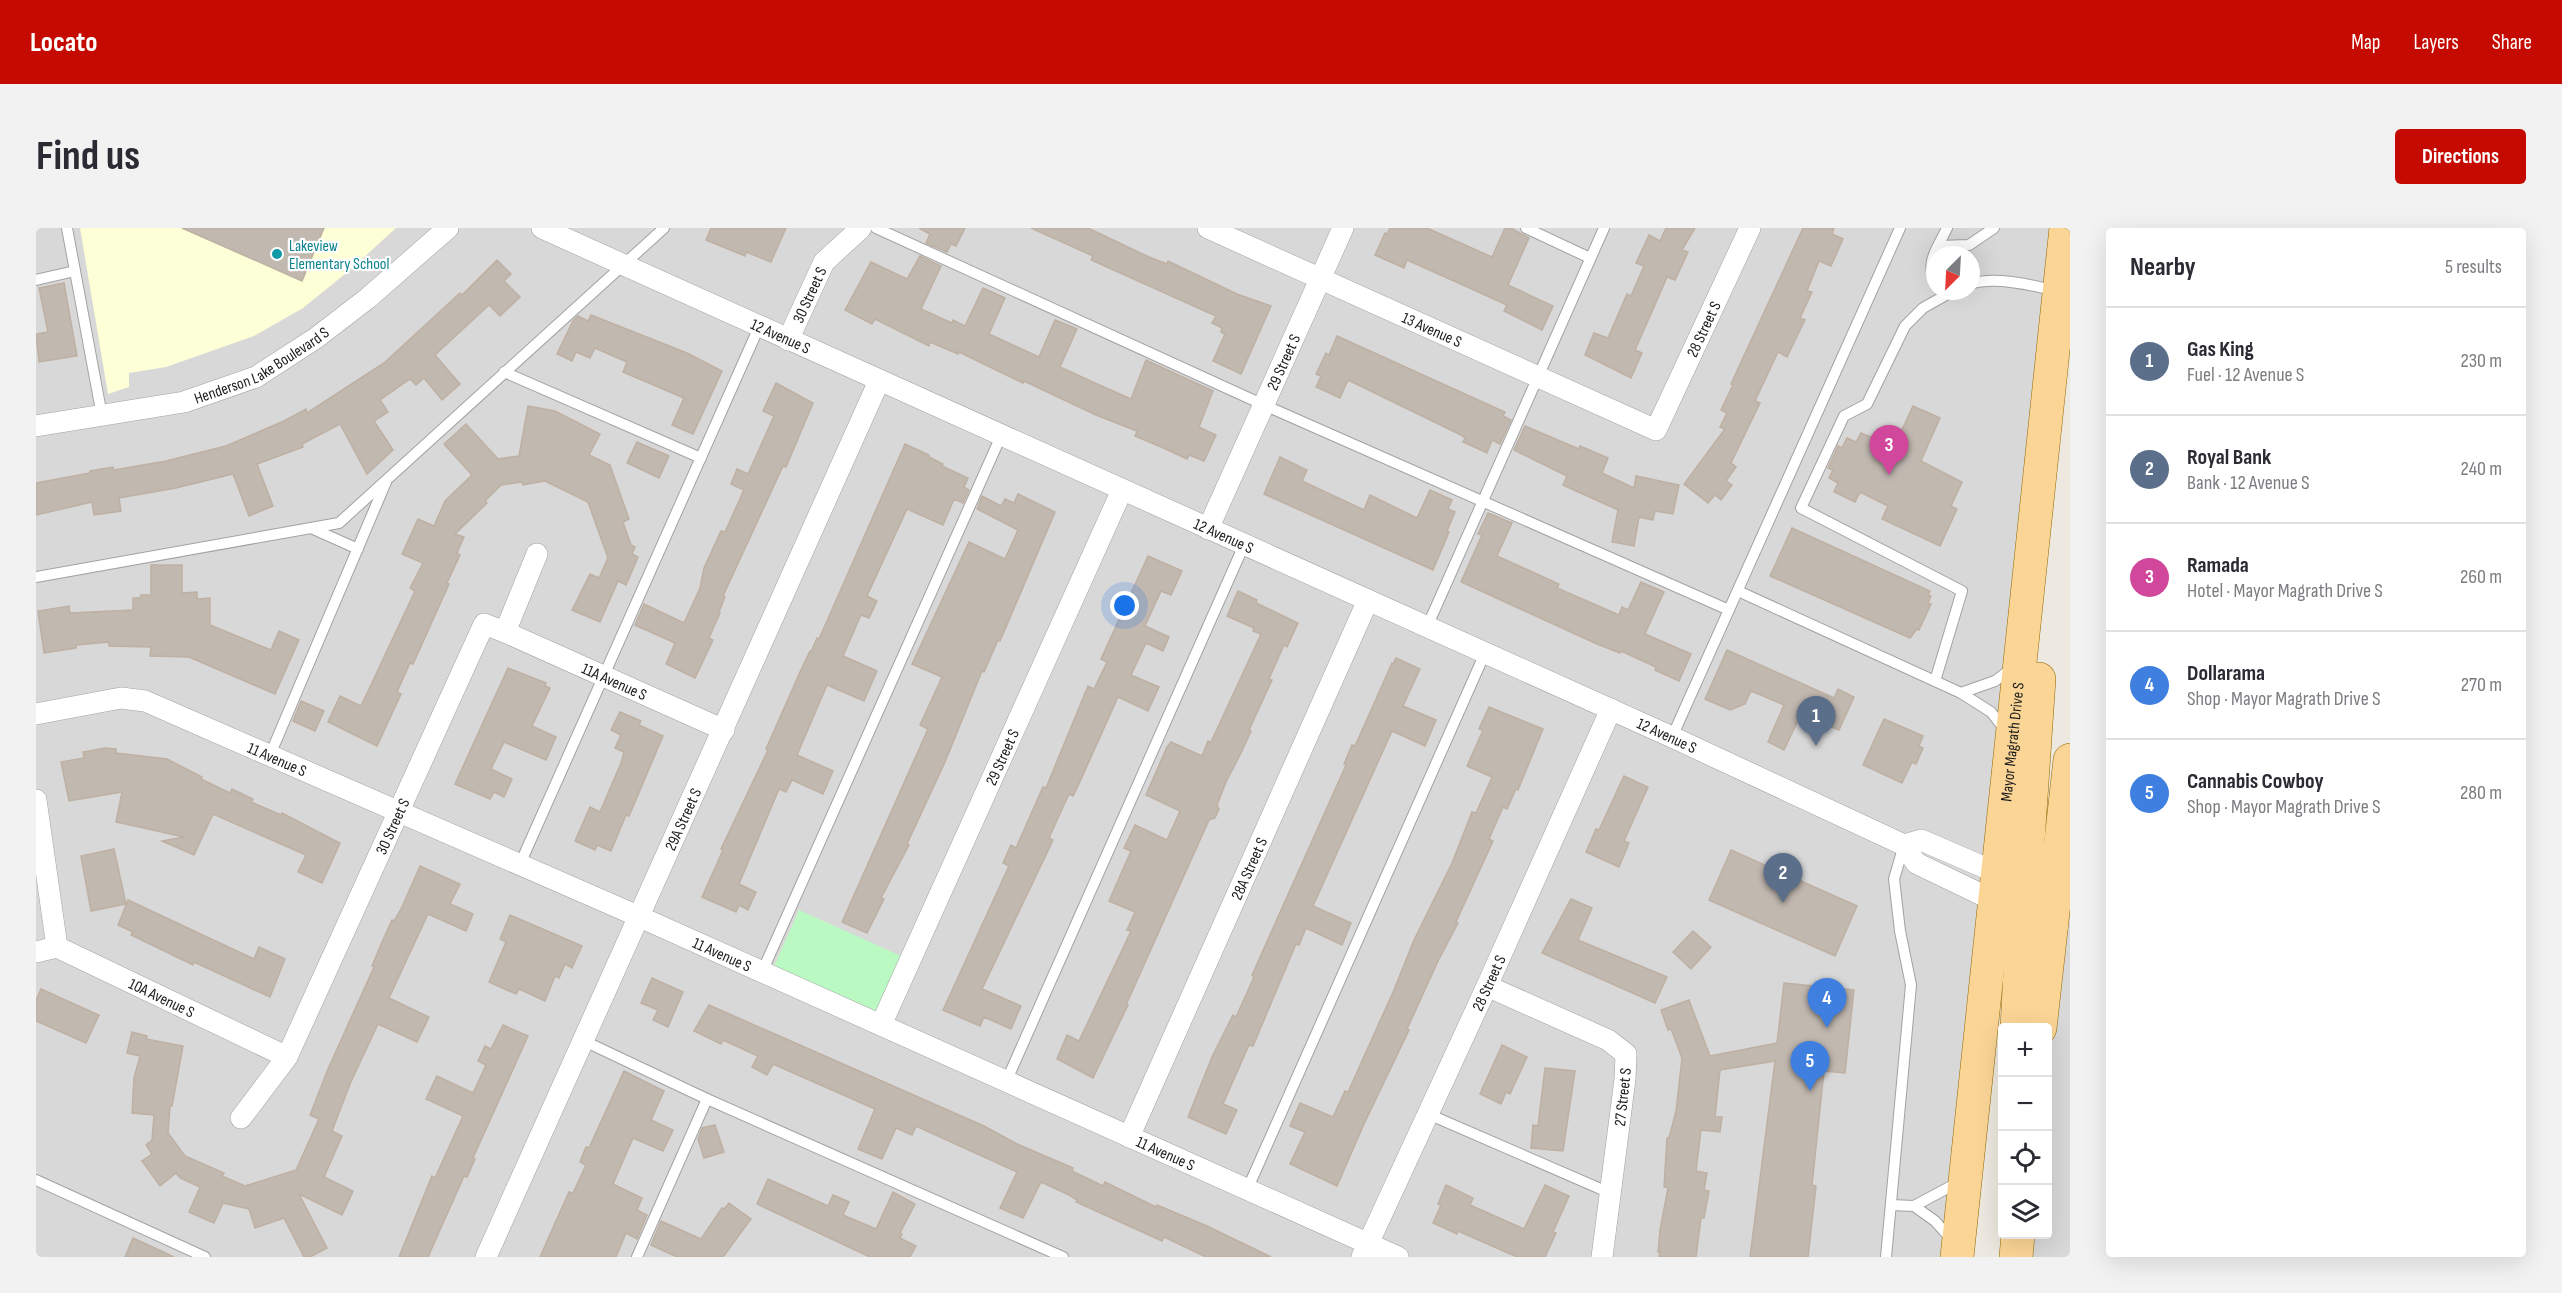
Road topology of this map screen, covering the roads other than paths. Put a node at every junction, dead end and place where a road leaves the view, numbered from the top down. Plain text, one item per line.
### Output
1 (67, 228) edge
2 (448, 228) edge
3 (542, 228) edge
4 (664, 228) edge
5 (861, 228) edge
6 (876, 228) edge
7 (1208, 228) edge
8 (1343, 228) edge
9 (1526, 228) edge
10 (1604, 228) edge
11 (1750, 228) edge
12 (1900, 228) edge
13 (1947, 228) edge
14 (1994, 228) edge
15 (2066, 228) edge
16 (1939, 246) joint
17 (1590, 258) junction
18 (623, 266) junction
19 (75, 271) junction
20 (1320, 278) junction
21 (36, 280) edge
22 (1980, 281) edge
23 (2066, 296) edge
24 (1934, 300) edge
25 (759, 327) junction
26 (788, 340) junction
27 (504, 372) junction
28 (1538, 377) junction
29 (879, 381) junction
30 (1264, 405) junction
31 (102, 416) junction
32 (36, 426) edge
33 (1656, 430) joint
34 (1001, 436) junction
35 (701, 458) junction
36 (388, 478) junction
37 (1122, 490) junction
38 (1483, 502) junction
39 (310, 528) junction
40 (1208, 529) junction
41 (1244, 545) junction
42 (358, 549) junction
43 (537, 554) dead end
44 (36, 577) edge
45 (1738, 591) junction
46 (2027, 597) junction
47 (1368, 600) junction
48 (1729, 610) junction
49 (1427, 627) junction
50 (505, 632) junction
51 (1485, 653) junction
52 (2020, 662) junction
53 (605, 676) junction
54 (1935, 681) junction
55 (1961, 693) junction
56 (1611, 709) junction
57 (36, 714) edge
58 (724, 730) junction
59 (1672, 737) junction
60 (2011, 738) junction
61 (270, 755) junction
62 (2070, 760) edge
63 (36, 800) edge
64 (399, 811) junction
65 (1904, 845) junction
66 (520, 864) junction
67 (2035, 905) edge
68 (640, 917) junction
69 (57, 947) junction
70 (36, 952) edge
71 (762, 972) junction
72 (1487, 986) junction
73 (2018, 1023) edge
74 (2040, 1023) edge
75 (881, 1025) junction
76 (584, 1041) junction
77 (286, 1057) junction
78 (1006, 1082) junction
79 (707, 1099) junction
80 (1428, 1114) junction
81 (241, 1118) dead end
82 (1129, 1137) junction
83 (1966, 1178) junction
84 (36, 1180) edge
85 (1247, 1190) junction
86 (1610, 1193) junction
87 (1891, 1205) junction
88 (1914, 1206) junction
89 (2004, 1239) edge
90 (2018, 1239) edge
91 (1365, 1250) edge
92 (1958, 1252) edge
93 (205, 1257) edge
94 (486, 1257) edge
95 (637, 1257) edge
96 (1063, 1257) edge
97 (1398, 1257) edge
98 (1602, 1257) edge
99 (1886, 1257) edge
100 (2006, 1257) edge
101 (2016, 1257) edge

1 - 19 lane
2 - 31 street, Henderson Lake Boulevard S
3 - 18 street, 12 Avenue S
4 - 18 lane
5 - 26 street, 30 Street S
6 - 30 lane
7 - 20 street, 13 Avenue S
8 - 20 street, 29 Street S
9 - 17 lane
10 - 17 lane
11 - 33 street, 28 Street S
12 - 45 lane
13 - 16 lane
14 - 16 lane
15 - 23 main road, Mayor Magrath Drive S
17 - 28 lane
18 - 25 street, 12 Avenue S
18 - 27 lane
19 - 21 lane
19 - 31 lane
20 - 28 street, 13 Avenue S
20 - 30 street, 29 Street S
22 - 23 lane
23 - 46 main road, Mayor Magrath Drive S
24 - 54 lane
25 - 26 street, 12 Avenue S
25 - 35 lane
26 - 29 street, 12 Avenue S
27 - 35 lane
27 - 36 lane
28 - 33 street, 13 Avenue S
28 - 38 lane
29 - 34 street, 12 Avenue S
29 - 58 street, 29A Street S
30 - 38 lane
30 - 40 street, 29 Street S
31 - 32 street, Henderson Lake Boulevard S
34 - 37 street, 12 Avenue S
34 - 71 lane
35 - 53 lane
36 - 39 lane
36 - 42 lane
37 - 40 street, 12 Avenue S
37 - 75 street, 29 Street S
38 - 48 lane
38 - 49 lane
39 - 42 lane
39 - 44 lane
40 - 41 street, 12 Avenue S
41 - 47 street, 12 Avenue S
41 - 78 lane
42 - 61 lane
43 - 50 street
45 - 48 lane
45 - 54 lane
46 - 52 main road, Mayor Magrath Drive S
46 - 67 main road
47 - 49 street, 12 Avenue S
47 - 82 street, 28A Street S
48 - 59 lane
49 - 51 street, 12 Avenue S
50 - 53 street, 11A Avenue S
50 - 64 street, 30 Street S
51 - 56 street, 12 Avenue S
51 - 85 lane
52 - 55 lane
52 - 60 main road, Mayor Magrath Drive S
53 - 58 street, 11A Avenue S
53 - 66 lane
54 - 55 lane
55 - 60 lane
56 - 59 street, 12 Avenue S
56 - 72 street, 28 Street S
57 - 61 street, 11 Avenue S
58 - 68 street, 29A Street S
59 - 65 street, 12 Avenue S
60 - 67 main road, Mayor Magrath Drive S
61 - 64 street, 11 Avenue S
62 - 67 main road, Mayor Magrath Drive S
63 - 69 street
64 - 66 street, 11 Avenue S
64 - 77 street, 30 Street S
65 - 67 street, 12 Avenue S
65 - 87 lane
66 - 68 street, 11 Avenue S
67 - 73 main road
67 - 74 main road, Mayor Magrath Drive S
67 - 83 main road, Mayor Magrath Drive S
68 - 71 street, 11 Avenue S
68 - 76 street, 29A Street S
69 - 70 street
69 - 77 street, 10A Avenue S
71 - 75 street, 11 Avenue S
72 - 80 street, 28 Street S
72 - 86 street, 27 Street S
75 - 78 street, 11 Avenue S
76 - 79 lane
76 - 94 street, 29A Street S
77 - 81 street, 30 Street S
78 - 82 street, 11 Avenue S
79 - 95 lane
79 - 96 lane
80 - 86 lane
80 - 91 street, 28 Street S
82 - 85 street, 11 Avenue S
83 - 88 lane
83 - 92 main road, Mayor Magrath Drive S
84 - 93 lane
85 - 91 street, 11 Avenue S
86 - 98 street, 27 Street S
87 - 88 lane
87 - 99 lane
88 - 92 lane
89 - 100 main road
90 - 101 main road
91 - 97 street, 11 Avenue S

